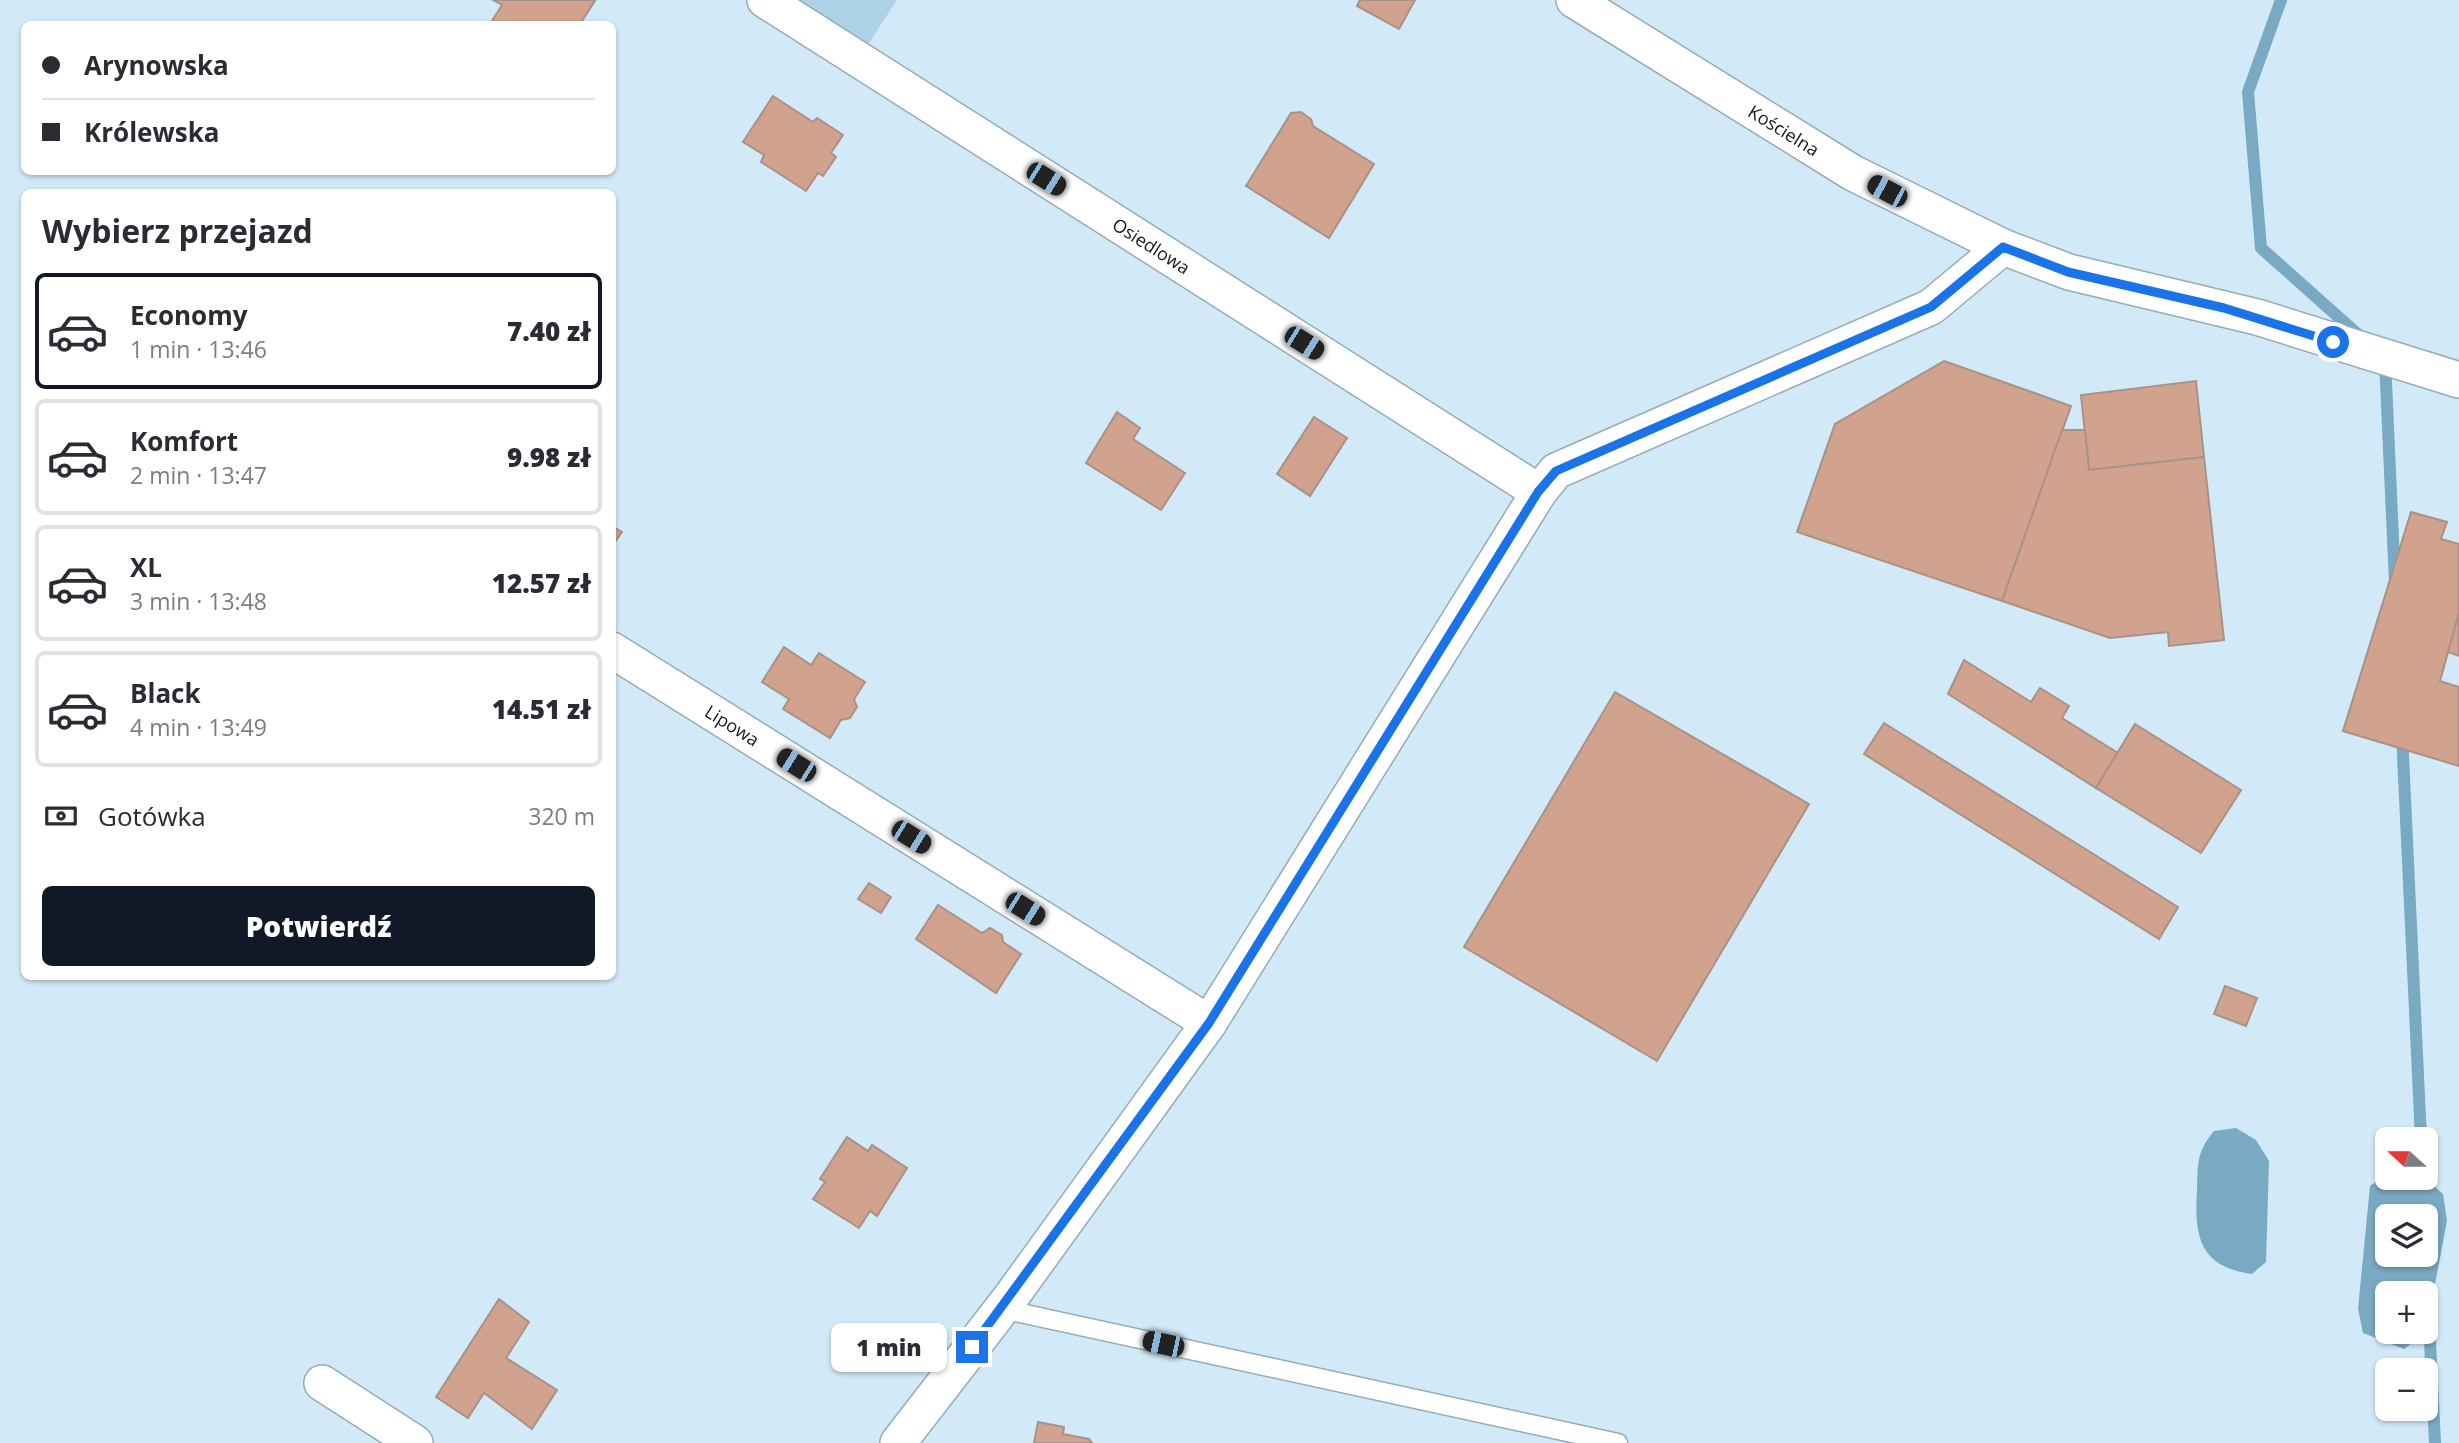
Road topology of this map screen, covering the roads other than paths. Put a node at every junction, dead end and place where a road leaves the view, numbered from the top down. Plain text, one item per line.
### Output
1 (765, 0) edge
2 (1574, 0) edge
3 (2003, 247) junction
4 (2459, 380) edge
5 (1538, 492) junction
6 (616, 652) edge
7 (1209, 1023) junction
8 (1002, 1309) junction
9 (322, 1383) dead end
10 (415, 1443) edge
11 (898, 1443) edge
12 (1618, 1443) edge

1 - 5 street, Osiedlowa
2 - 3 street, Kościelna
3 - 4 street, Kościelna
3 - 5 street
5 - 7 street
6 - 7 street, Lipowa
7 - 8 street
8 - 11 street
8 - 12 lane
9 - 10 street

